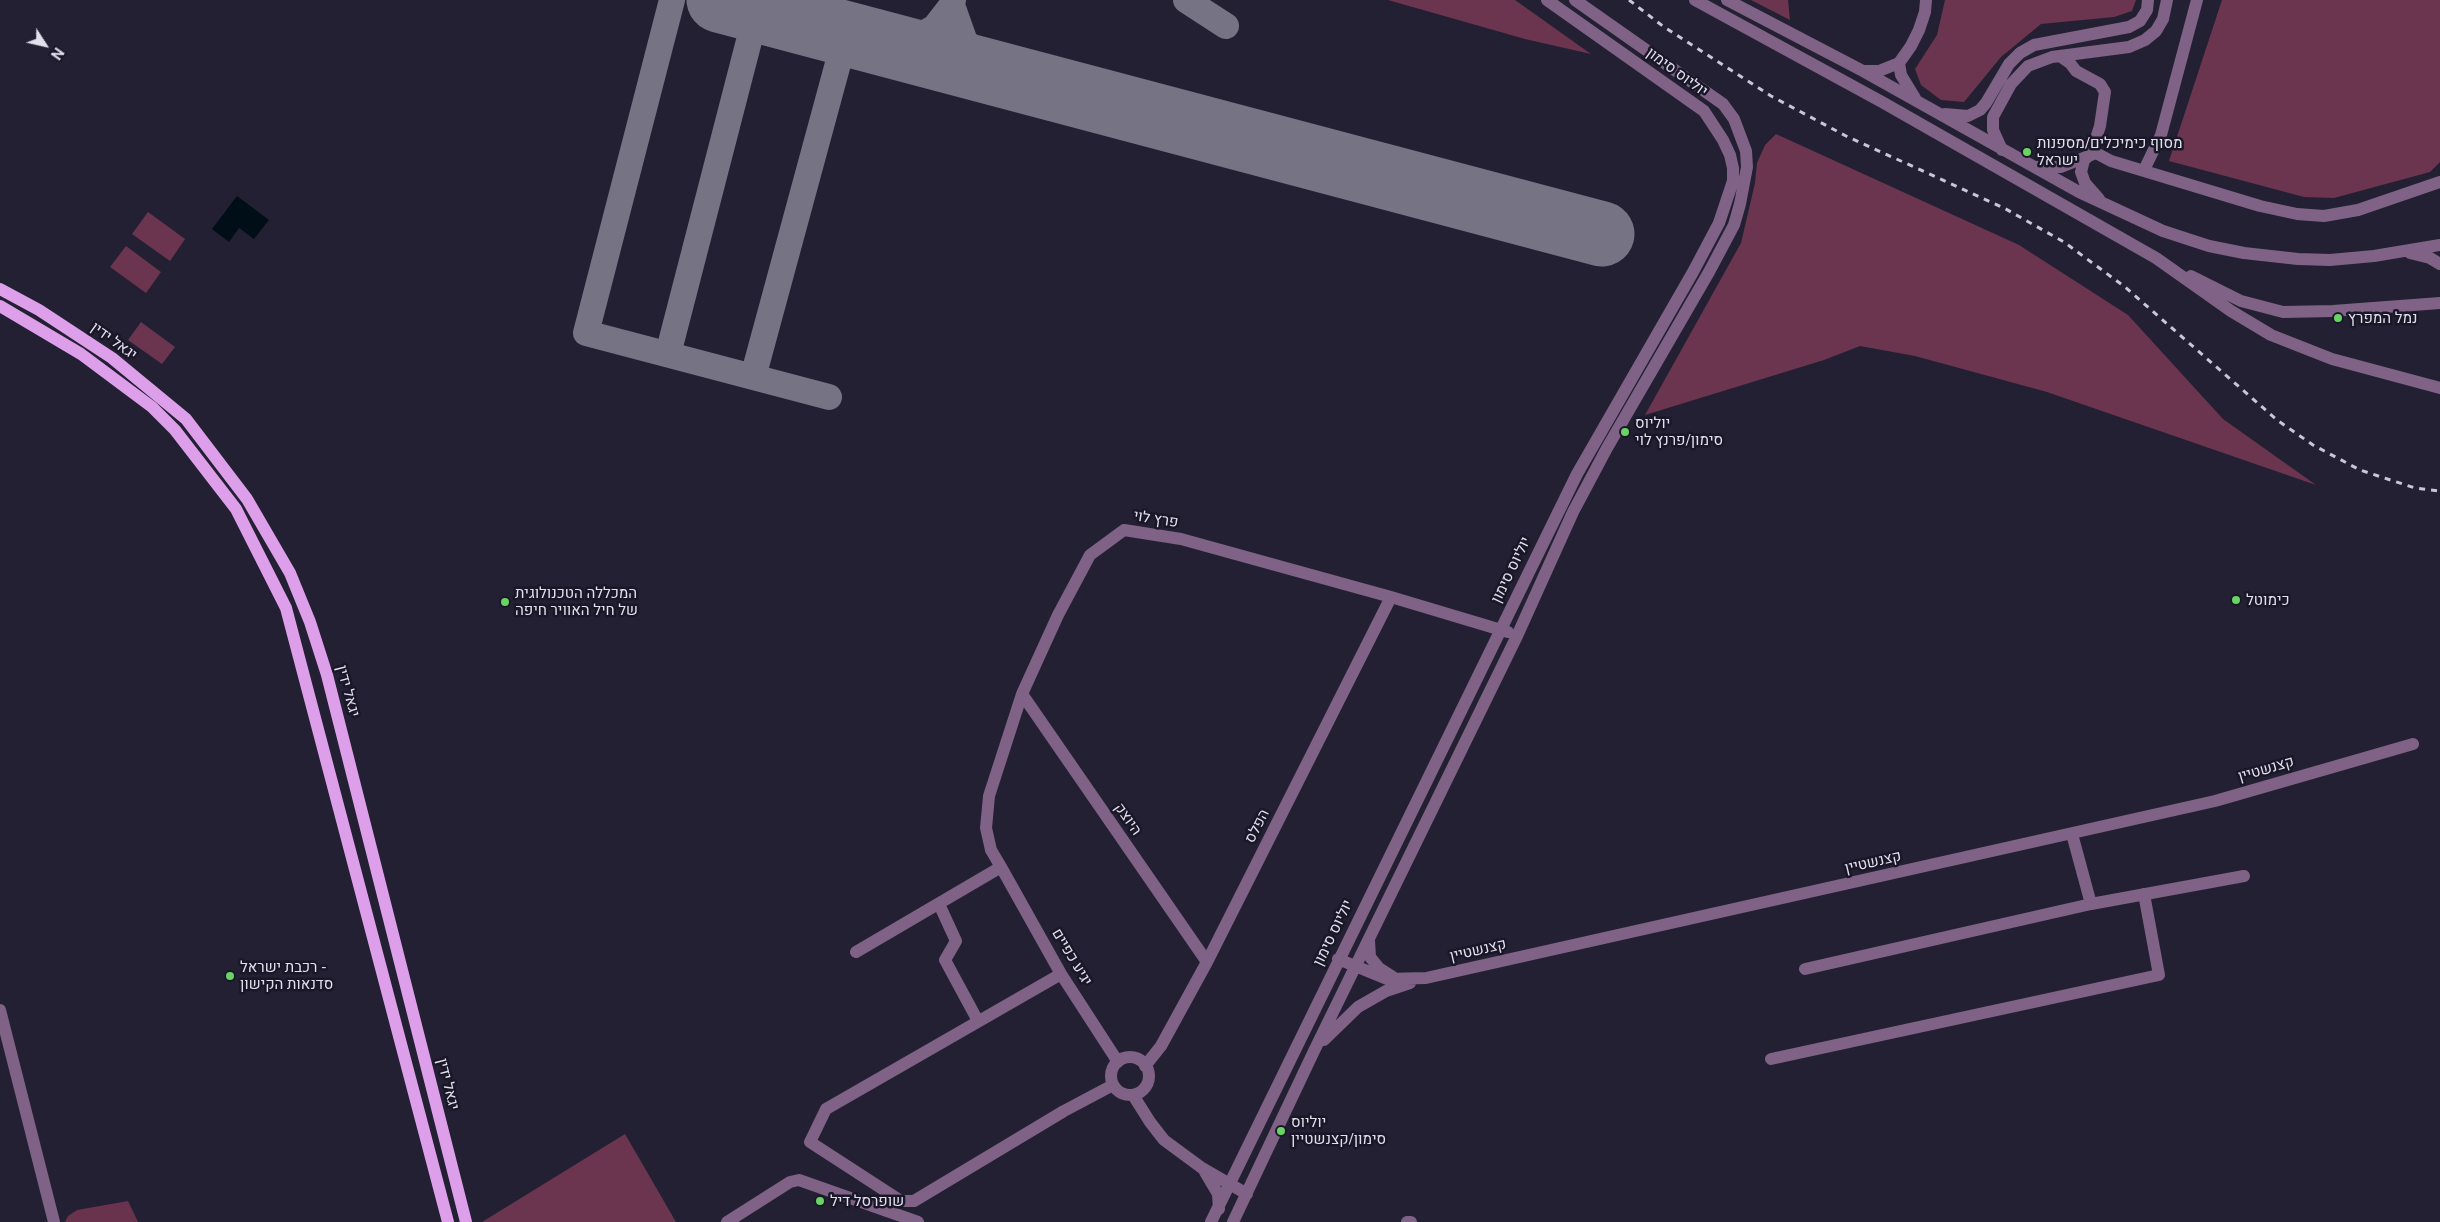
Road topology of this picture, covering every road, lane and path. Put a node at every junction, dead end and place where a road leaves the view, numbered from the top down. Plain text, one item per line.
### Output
1 (1547, 0) edge
2 (1575, 0) edge
3 (1694, 0) edge
4 (1727, 0) edge
5 (1926, 0) edge
6 (2148, 0) edge
7 (2166, 0) edge
8 (2197, 0) edge
9 (2092, 52) junction
10 (2060, 56) junction
11 (1899, 62) junction
12 (1863, 71) junction
13 (2082, 74) junction
14 (1917, 102) junction
15 (1936, 113) junction
16 (2002, 150) junction
17 (2091, 154) junction
18 (2031, 166) junction
19 (2144, 170) junction
20 (2440, 182) edge
21 (2102, 203) junction
22 (2438, 245) edge
23 (2402, 252) junction
24 (2156, 258) junction
25 (2440, 264) edge
26 (0, 289) edge
27 (2440, 302) edge
28 (2422, 305) junction
29 (0, 306) edge
30 (2440, 312) edge
31 (2440, 388) edge
32 (1391, 597) junction
33 (1513, 603) junction
34 (1474, 622) junction
35 (1500, 630) junction
36 (1518, 636) junction
37 (1491, 650) junction
38 (1022, 694) junction
39 (2413, 744) dead end
40 (2072, 834) junction
41 (1001, 868) junction
42 (2244, 876) dead end
43 (2144, 894) junction
44 (939, 904) junction
45 (2091, 904) junction
46 (1369, 938) junction
47 (856, 952) dead end
48 (1338, 959) junction
49 (1207, 962) junction
50 (1356, 968) junction
51 (1805, 969) dead end
52 (1061, 974) junction
53 (1426, 978) junction
54 (1397, 979) junction
55 (0, 1010) edge
56 (978, 1021) junction
57 (1314, 1051) junction
58 (1771, 1058) dead end
59 (1118, 1062) junction
60 (1145, 1066) junction
61 (1113, 1084) junction
62 (1133, 1095) junction
63 (1202, 1168) junction
64 (1231, 1185) junction
65 (1247, 1194) junction
66 (1218, 1209) junction
67 (54, 1222) edge
68 (448, 1222) edge
69 (466, 1222) edge
70 (727, 1222) edge
71 (918, 1222) edge
72 (1212, 1222) edge
73 (1233, 1222) edge
74 (1407, 1222) edge
75 (1411, 1222) edge

1 - 33 street, יוליוס סימון
2 - 36 street, יוליוס סימון
3 - 24 street
4 - 12 street
5 - 11 street
6 - 15 street
7 - 9 street
8 - 19 street
9 - 10 street
9 - 13 street
10 - 13 street
10 - 16 street
11 - 12 street
11 - 14 street
12 - 14 street
13 - 17 street
14 - 15 street
15 - 16 street
16 - 18 street
17 - 18 street
17 - 19 street
17 - 21 street
18 - 21 street
19 - 20 street
21 - 23 street
22 - 23 street
23 - 25 street
24 - 28 street
24 - 31 street
26 - 69 main road, יגאל ידין
27 - 28 street
28 - 30 street
29 - 68 main road, יגאל ידין
32 - 34 street, פרץ לוי
32 - 38 street, פרץ לוי
32 - 49 street, הפלס
33 - 34 street
33 - 35 street, יוליוס סימון
34 - 35 street, פרץ לוי
34 - 37 street
35 - 36 street, פרץ לוי
35 - 37 street, יוליוס סימון
36 - 46 street, יוליוס סימון
37 - 48 street, יוליוס סימון
38 - 41 street, פרץ לוי
38 - 49 street, היוצק
39 - 40 street, קצנשטיין
40 - 45 street
40 - 53 street, קצנשטיין
41 - 44 street
41 - 52 street, יגיע כפיים
42 - 43 street
43 - 45 street
43 - 58 street
44 - 47 street
44 - 56 street
45 - 51 street
46 - 50 street, יוליוס סימון
46 - 54 street
48 - 50 street, קצנשטיין
48 - 64 street, יוליוס סימון
49 - 60 street, הפלס
50 - 54 street, קצנשטיין
50 - 57 street, יוליוס סימון
52 - 56 street
52 - 59 street, יגיע כפיים
53 - 54 street, קצנשטיין
53 - 57 street
55 - 67 street
56 - 61 street
57 - 65 street, יוליוס סימון
59 - 60 street
59 - 61 street
60 - 62 street
61 - 62 street
62 - 63 street
63 - 64 street
63 - 66 street
64 - 65 street
64 - 66 street, יוליוס סימון
65 - 73 street, יוליוס סימון
66 - 72 street, יוליוס סימון
70 - 71 street
74 - 75 street

